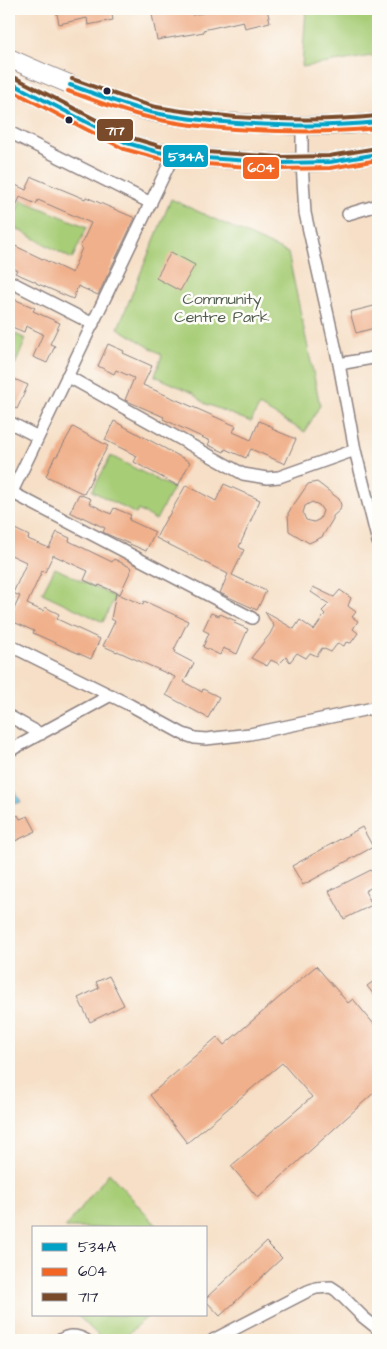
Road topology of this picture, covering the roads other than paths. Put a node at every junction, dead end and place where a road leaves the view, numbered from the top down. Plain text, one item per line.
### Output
1 (9, 58) edge
2 (9, 82) edge
3 (378, 122) edge
4 (302, 126) junction
5 (9, 132) edge
6 (174, 154) junction
7 (378, 154) edge
8 (302, 163) junction
9 (151, 203) junction
10 (378, 205) edge
11 (348, 214) dead end
12 (9, 282) edge
13 (93, 324) junction
14 (378, 357) edge
15 (339, 364) junction
16 (67, 376) junction
17 (9, 422) edge
18 (38, 437) junction
19 (355, 450) junction
20 (10, 494) edge
21 (375, 517) edge
22 (378, 542) edge
23 (252, 618) dead end
24 (9, 645) edge
25 (111, 695) junction
26 (378, 707) edge
27 (9, 716) edge
28 (41, 734) junction
29 (9, 751) edge
30 (378, 1329) edge
31 (60, 1340) edge
32 (86, 1340) edge
33 (213, 1340) edge

1 - 4 main road
2 - 6 main road
3 - 4 main road
4 - 8 street
5 - 9 street
6 - 8 main road
6 - 9 street
7 - 8 main road
8 - 15 street
9 - 13 street
10 - 11 street
12 - 13 street
13 - 16 street
14 - 15 street
15 - 19 street
16 - 18 street
16 - 19 street
17 - 18 street
18 - 20 street
19 - 21 street
20 - 23 street
21 - 22 street
24 - 25 street
25 - 26 street
25 - 28 street
27 - 28 street
28 - 29 street
30 - 33 street
31 - 32 street

